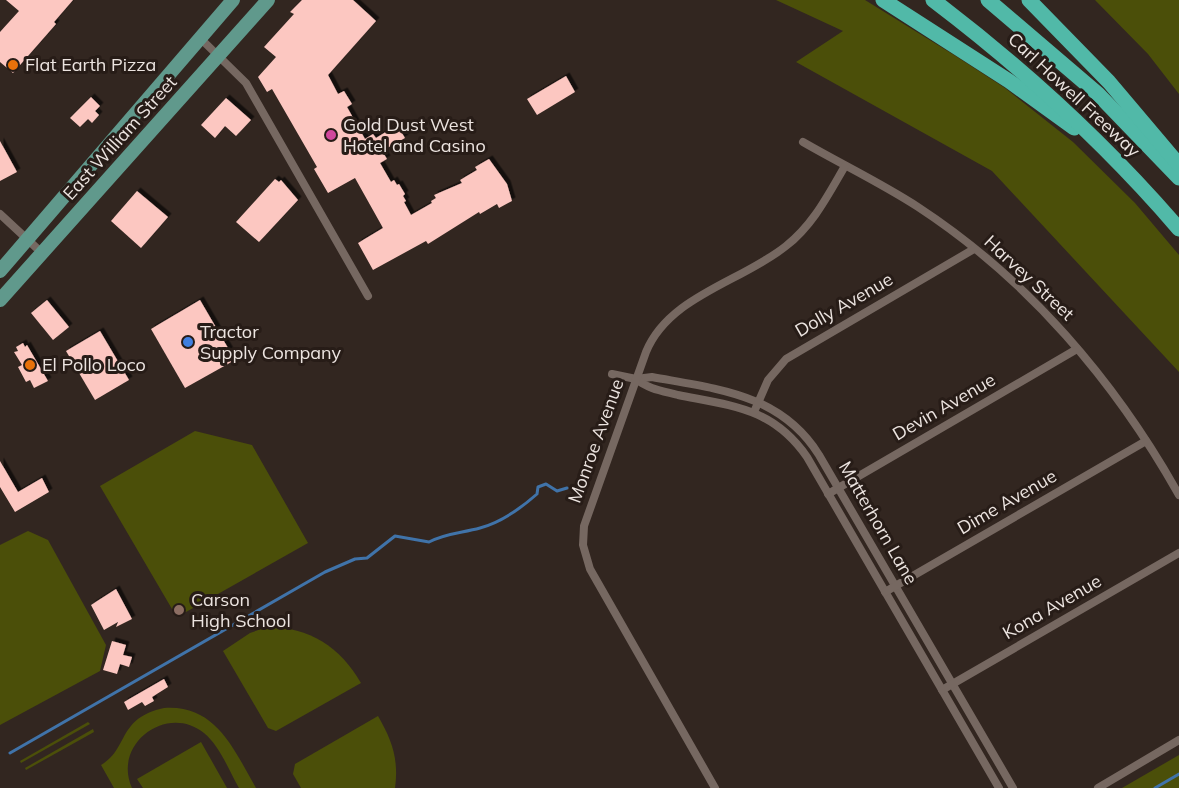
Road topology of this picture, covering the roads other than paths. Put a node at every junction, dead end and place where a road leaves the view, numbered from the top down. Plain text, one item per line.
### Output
1 (233, 0) edge
2 (268, 0) edge
3 (883, 0) edge
4 (933, 0) edge
5 (988, 0) edge
6 (1029, 0) edge
7 (200, 38) junction
8 (219, 55) junction
9 (803, 142) dead end
10 (1179, 165) edge
11 (845, 166) junction
12 (1130, 174) junction
13 (1179, 178) edge
14 (0, 214) edge
15 (1179, 229) edge
16 (28, 240) junction
17 (974, 249) junction
18 (42, 253) junction
19 (0, 271) edge
20 (368, 296) dead end
21 (0, 300) edge
22 (1077, 349) junction
23 (612, 374) dead end
24 (636, 379) junction
25 (759, 401) junction
26 (754, 412) junction
27 (1146, 441) junction
28 (838, 488) junction
29 (828, 494) junction
30 (1179, 495) edge
31 (1179, 553) edge
32 (895, 586) junction
33 (885, 592) junction
34 (952, 684) junction
35 (942, 690) junction
36 (1179, 740) edge
37 (715, 788) edge
38 (999, 788) edge
39 (1012, 788) edge
40 (1098, 788) edge

1 - 7 main road, East William Street
2 - 8 main road, East William Street
3 - 12 highway
4 - 12 highway, Carl Howell Freeway
5 - 13 highway, Carl Howell Freeway
6 - 10 highway
7 - 8 street
7 - 16 main road, East William Street
8 - 18 main road, East William Street
8 - 20 street
9 - 11 street, Harvey Street
11 - 17 street, Harvey Street
11 - 24 street, Monroe Avenue
12 - 15 highway, Carl Howell Freeway
14 - 16 street
16 - 18 street
16 - 19 main road, East William Street
17 - 22 street, Harvey Street
17 - 25 street, Dolly Avenue
18 - 21 main road, East William Street
22 - 27 street, Harvey Street
22 - 28 street, Devin Avenue
23 - 24 street, Matterhorn Lane
24 - 25 street, Matterhorn Lane
24 - 26 street, Matterhorn Lane
24 - 37 street, Monroe Avenue
25 - 26 street, Dolly Avenue
25 - 28 street, Matterhorn Lane
26 - 29 street, Matterhorn Lane
27 - 30 street, Harvey Street
27 - 32 street, Dime Avenue
28 - 29 street, Devin Avenue
28 - 32 street, Matterhorn Lane
29 - 33 street, Matterhorn Lane
31 - 34 street, Kona Avenue
32 - 33 street, Dime Avenue
32 - 34 street, Matterhorn Lane
33 - 35 street, Matterhorn Lane
34 - 35 street, Kona Avenue
34 - 39 street, Matterhorn Lane
35 - 38 street, Matterhorn Lane
36 - 40 street

